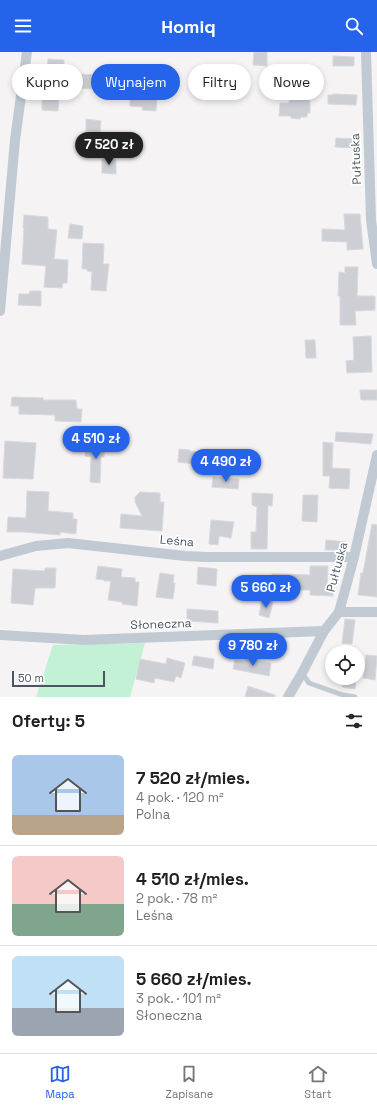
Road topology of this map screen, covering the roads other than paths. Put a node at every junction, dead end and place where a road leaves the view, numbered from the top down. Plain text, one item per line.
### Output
1 (27, 52) edge
2 (366, 52) edge
3 (377, 264) edge
4 (0, 311) edge
5 (377, 455) edge
6 (0, 556) edge
7 (354, 557) junction
8 (339, 612) junction
9 (377, 612) edge
10 (324, 631) junction
11 (0, 635) edge
12 (302, 673) junction
13 (288, 697) edge
14 (356, 697) edge

1 - 4 street
2 - 3 street, Pułtuska
5 - 7 street, Pułtuska
6 - 7 street, Leśna
7 - 8 street, Pułtuska
8 - 9 street
8 - 10 street, Pułtuska
10 - 11 street, Słoneczna
10 - 12 street, Pułtuska
12 - 13 street, Pułtuska
12 - 14 lane

